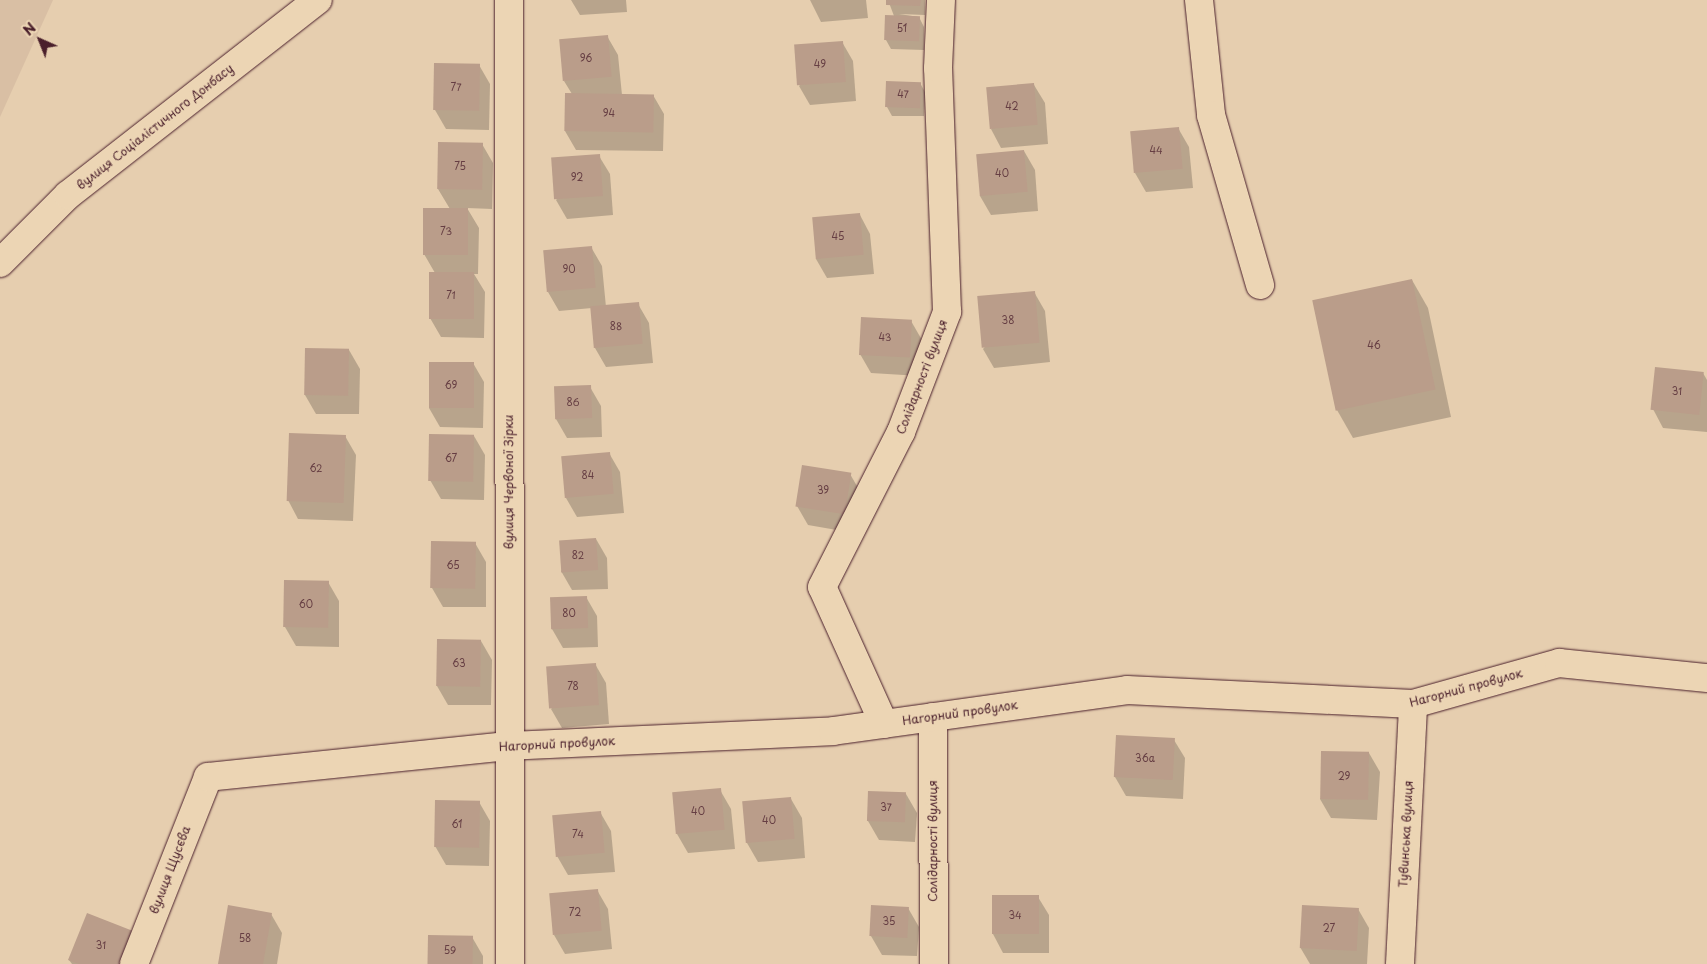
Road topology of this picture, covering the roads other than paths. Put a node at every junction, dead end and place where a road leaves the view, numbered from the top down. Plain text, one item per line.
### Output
1 (318, 0) edge
2 (509, 0) edge
3 (941, 0) edge
4 (1199, 0) edge
5 (0, 263) edge
6 (1260, 284) dead end
7 (1707, 678) edge
8 (1413, 704) junction
9 (933, 717) junction
10 (884, 724) junction
11 (508, 746) junction
12 (208, 777) joint
13 (134, 964) edge
14 (510, 964) edge
15 (934, 964) edge
16 (1400, 964) edge

1 - 5 street, вулиця Соціалістичного Донбасу
2 - 11 street, вулиця Червоної Зірки
3 - 10 street, Солідарності вулиця
4 - 6 street
7 - 8 street, Нагорний провулок
8 - 9 street, Нагорний провулок
8 - 16 street, Тувинська вулиця
9 - 10 street, Нагорний провулок
9 - 15 street, Солідарності вулиця
10 - 11 street, Нагорний провулок
11 - 12 street, Нагорний провулок
11 - 14 street, вулиця Червоної Зірки
12 - 13 street, вулиця Щусєва

